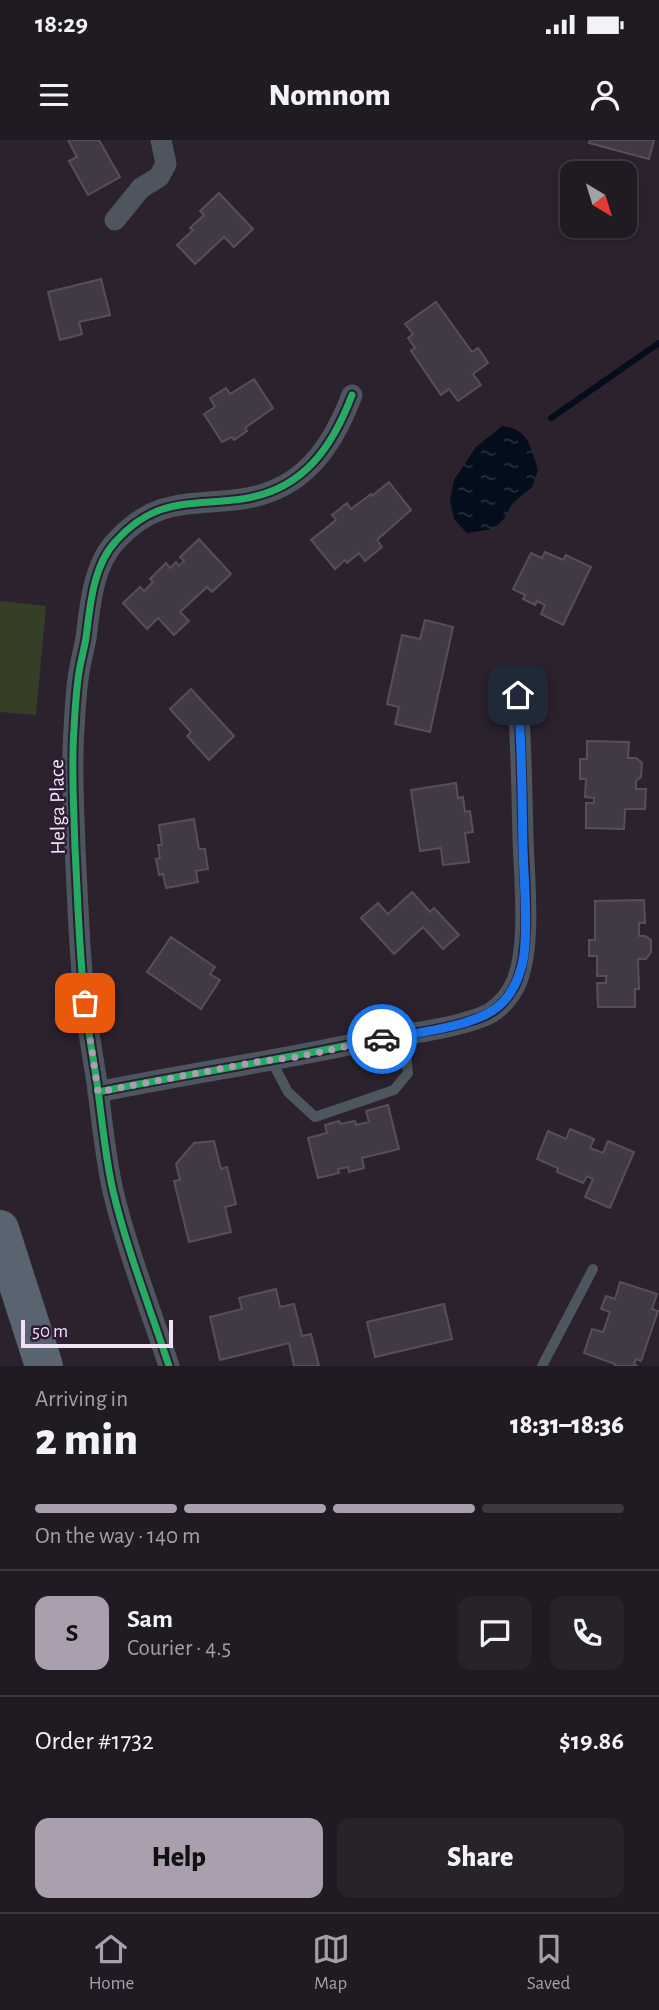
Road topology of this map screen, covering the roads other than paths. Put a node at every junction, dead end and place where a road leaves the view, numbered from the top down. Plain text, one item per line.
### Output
1 (161, 140) edge
2 (115, 220) dead end
3 (352, 395) dead end
4 (518, 695) dead end
5 (404, 1035) junction
6 (271, 1060) junction
7 (98, 1092) junction
8 (0, 1229) edge
9 (593, 1269) dead end
10 (44, 1366) edge
11 (169, 1366) edge
12 (542, 1366) edge

1 - 2 street
3 - 7 street, Helga Place
4 - 5 street
5 - 6 street
5 - 6 lane
6 - 7 street
7 - 11 street, Helga Place
8 - 10 highway
9 - 12 lane

